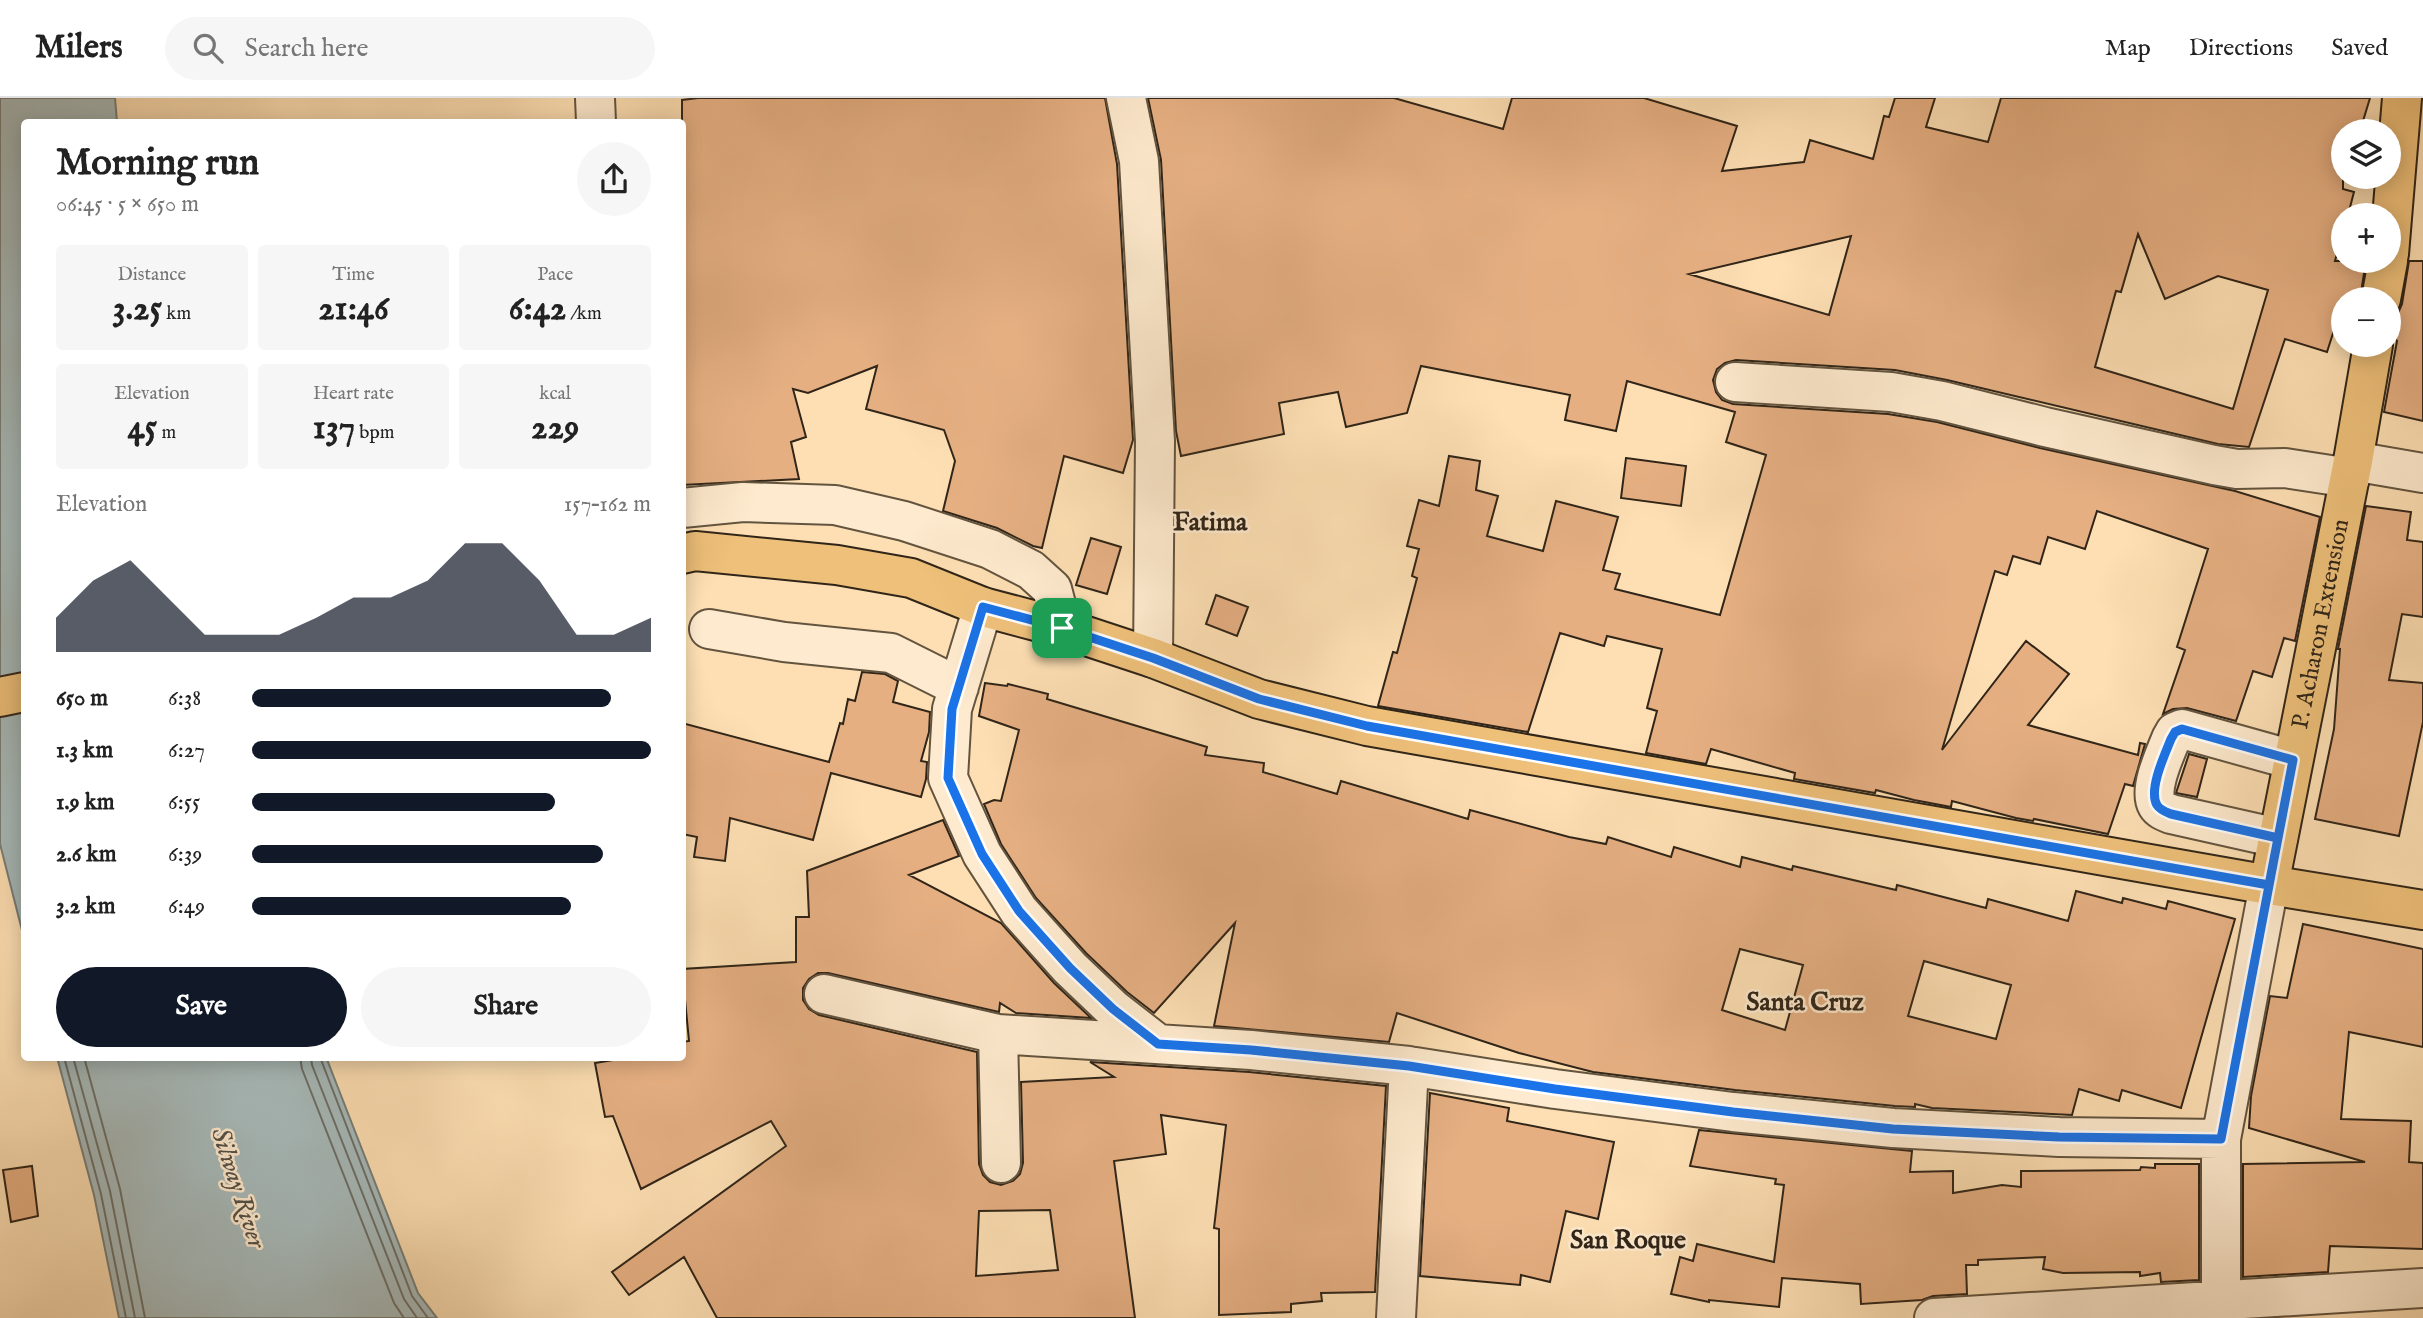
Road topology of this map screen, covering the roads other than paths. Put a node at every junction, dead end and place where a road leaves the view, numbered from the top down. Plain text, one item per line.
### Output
1 (594, 98) edge
2 (1126, 98) edge
3 (2402, 98) edge
4 (596, 119) edge
5 (2393, 203) edge
6 (2371, 357) edge
7 (1735, 382) dead end
8 (2351, 469) junction
9 (2423, 473) edge
10 (686, 508) edge
11 (689, 553) edge
12 (983, 607) junction
13 (1062, 628) junction
14 (709, 629) dead end
15 (1153, 658) junction
16 (959, 687) junction
17 (21, 693) edge
18 (0, 698) edge
19 (2293, 760) junction
20 (2278, 838) junction
21 (2269, 885) junction
22 (2423, 910) edge
23 (824, 994) dead end
24 (999, 1034) junction
25 (1158, 1044) junction
26 (1409, 1066) junction
27 (2221, 1139) junction
28 (1001, 1163) dead end
29 (2423, 1288) edge
30 (2220, 1309) edge
31 (1396, 1318) edge
32 (1934, 1318) edge

1 - 4 street
2 - 15 street
3 - 5 main road
6 - 8 main road, P. Acharon Extension
7 - 8 street
8 - 9 street
8 - 19 main road, P. Acharon Extension
10 - 13 street
11 - 12 main road
12 - 13 main road
12 - 16 street
13 - 15 main road
14 - 16 street
15 - 21 main road
16 - 25 street
17 - 18 main road
19 - 20 main road, P. Acharon Extension
19 - 20 street
20 - 21 main road, P. Acharon Extension
21 - 22 main road
21 - 27 street, P. Acharon Extension
23 - 24 street
24 - 25 street
24 - 28 street
25 - 26 street
26 - 27 street
26 - 31 street
27 - 30 street, P. Acharon Extension
29 - 30 street
30 - 32 street

